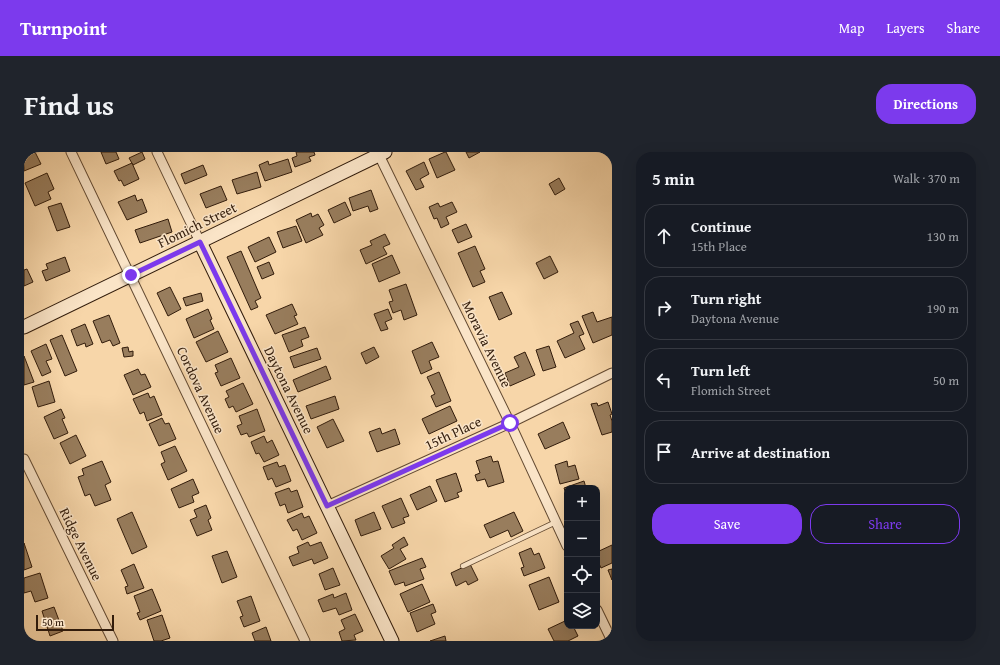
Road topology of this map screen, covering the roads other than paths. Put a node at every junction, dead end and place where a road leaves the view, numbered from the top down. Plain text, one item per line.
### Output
1 (71, 152) edge
2 (157, 152) edge
3 (382, 154) edge
4 (200, 242) junction
5 (131, 275) junction
6 (24, 327) edge
7 (612, 373) edge
8 (510, 423) junction
9 (24, 459) edge
10 (327, 506) junction
11 (556, 522) junction
12 (564, 539) edge
13 (463, 566) dead end
14 (600, 616) edge
15 (113, 641) edge
16 (305, 641) edge
17 (392, 641) edge
18 (612, 641) edge

1 - 5 street, Cordova Avenue
2 - 4 street, Daytona Avenue
3 - 4 street, Flomich Street
3 - 8 street, Moravia Avenue
4 - 5 street, Flomich Street
4 - 10 street, Daytona Avenue
5 - 6 street, Flomich Street
5 - 16 street, Cordova Avenue
7 - 8 street, 15th Place
8 - 10 street, 15th Place
8 - 11 street, Moravia Avenue
9 - 15 street, Ridge Avenue
10 - 17 street, Daytona Avenue
11 - 12 street, Moravia Avenue
11 - 13 lane
14 - 18 street

